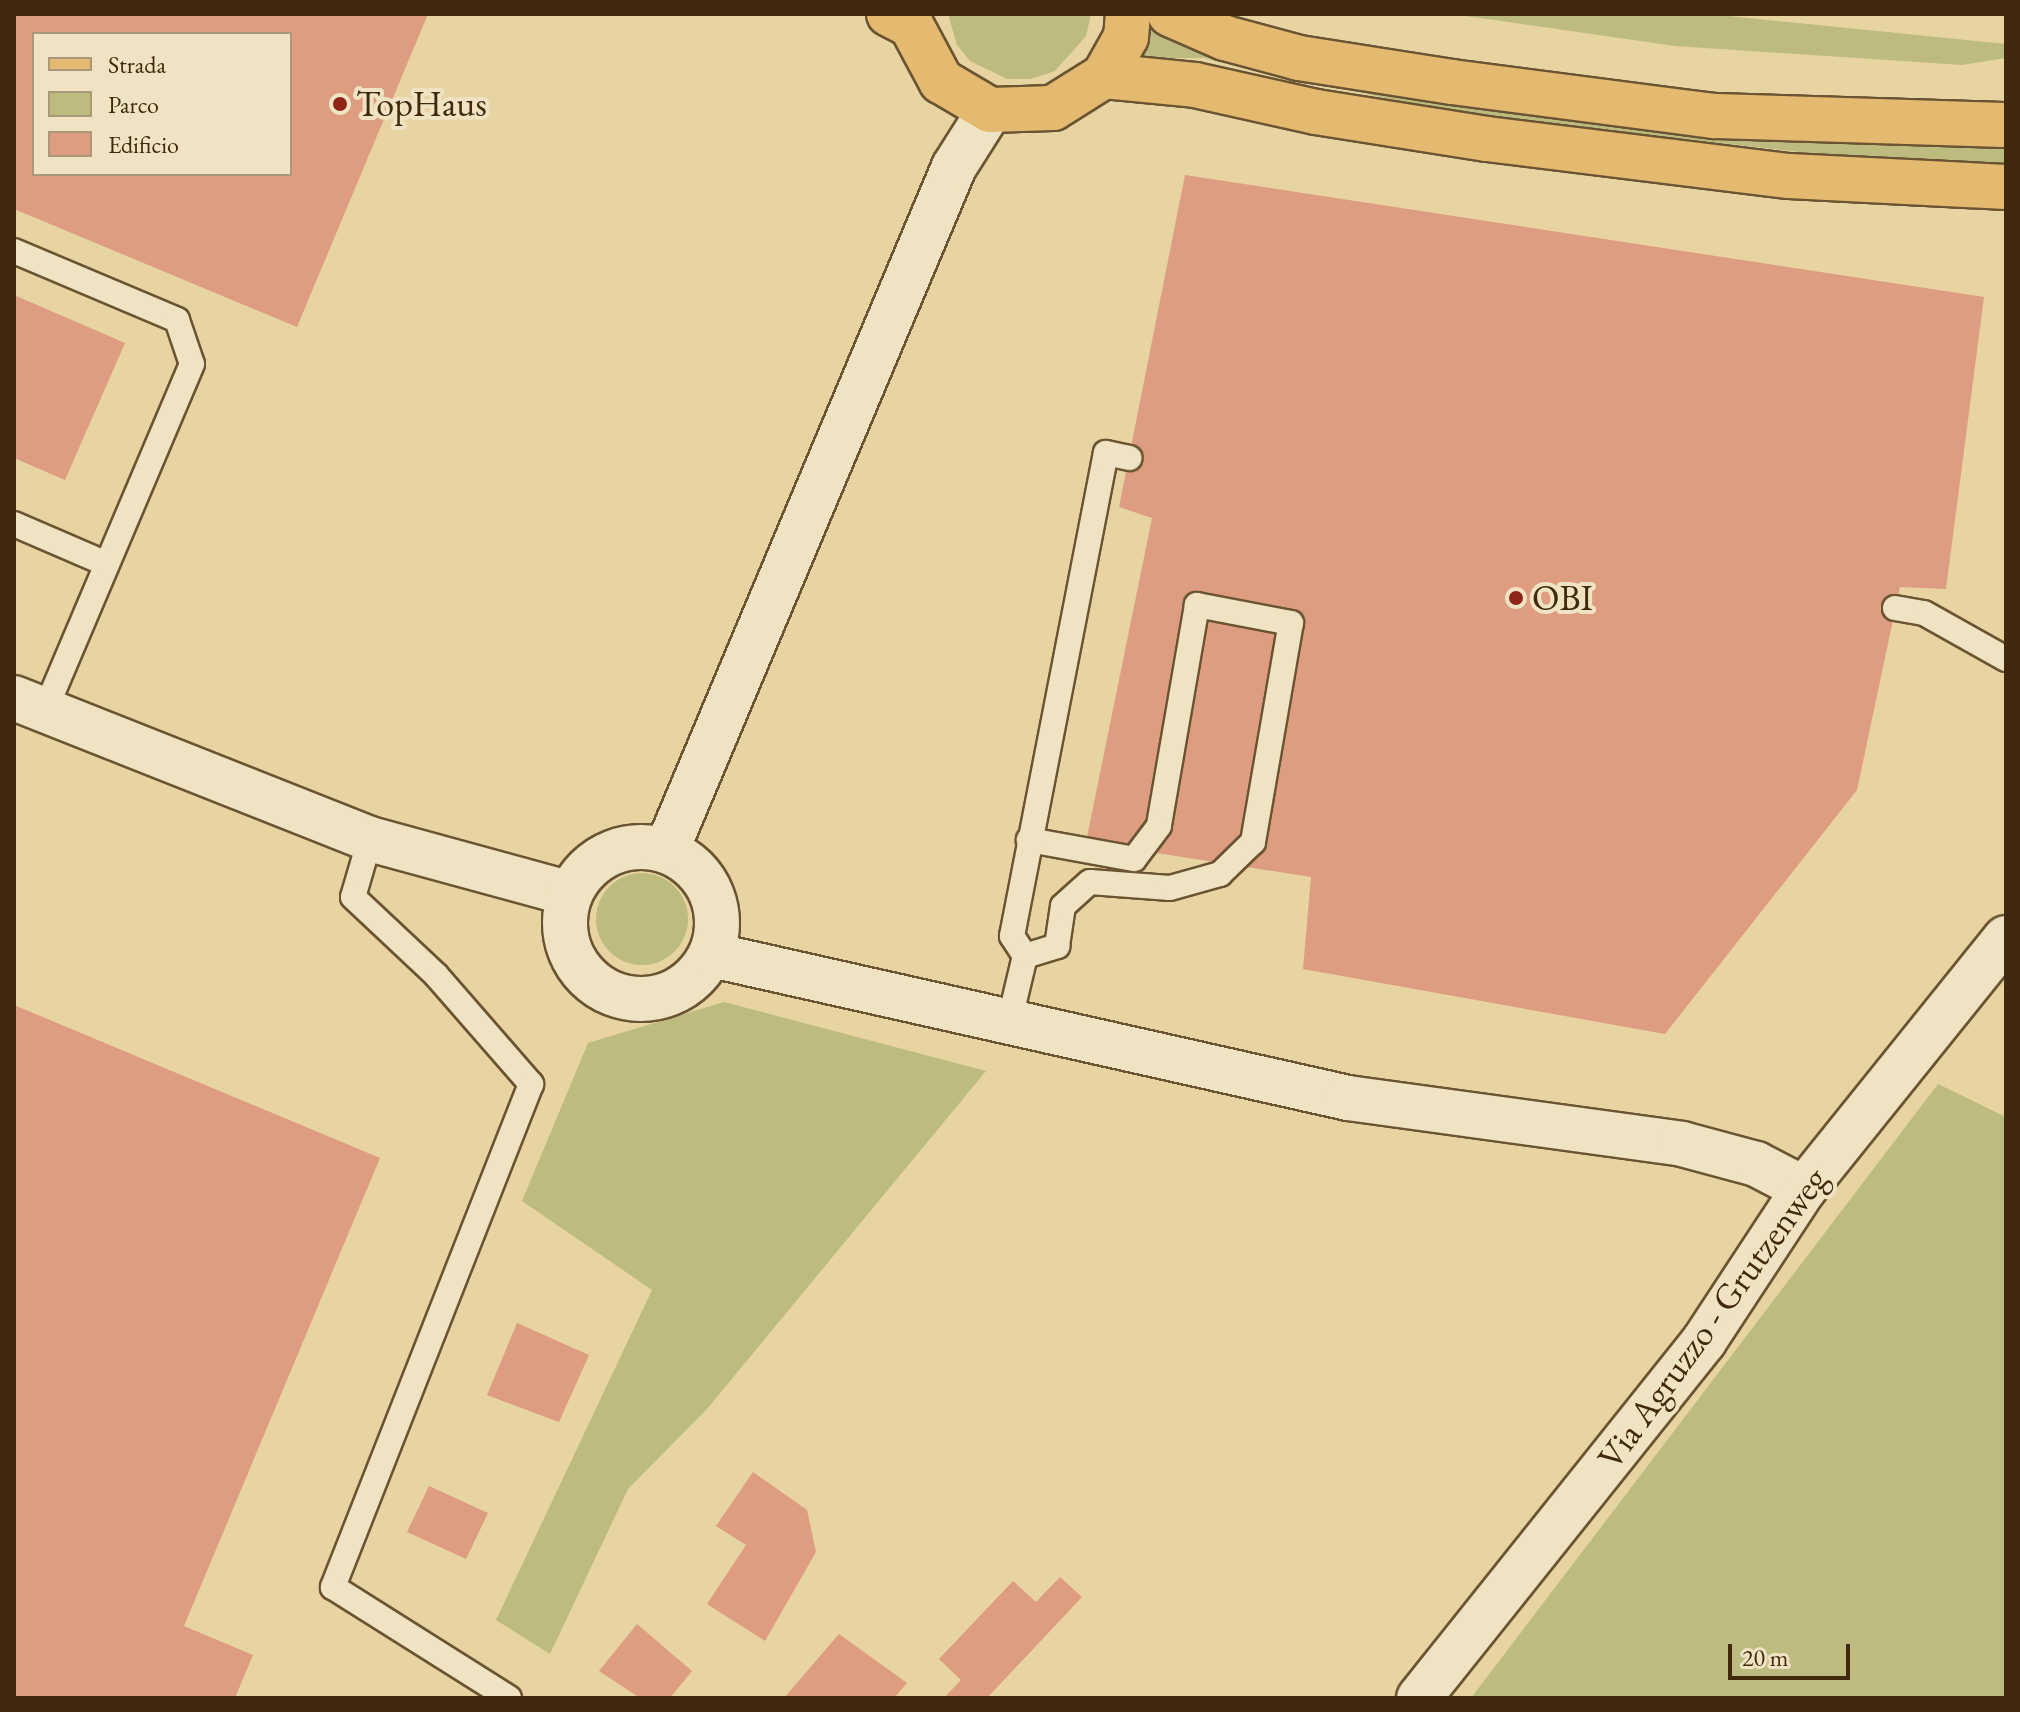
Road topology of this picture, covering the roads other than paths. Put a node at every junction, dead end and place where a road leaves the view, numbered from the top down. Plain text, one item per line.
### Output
1 (1128, 14) edge
2 (1170, 14) edge
3 (1235, 14) edge
4 (905, 18) edge
5 (1104, 76) junction
6 (1452, 82) junction
7 (990, 110) junction
8 (2006, 125) edge
9 (2006, 187) edge
10 (14, 251) edge
11 (1129, 458) dead end
12 (14, 524) edge
13 (107, 564) junction
14 (1895, 608) dead end
15 (2006, 659) edge
16 (29, 705) edge
17 (370, 839) junction
18 (1029, 840) junction
19 (667, 849) junction
20 (568, 893) junction
21 (2006, 938) edge
22 (712, 955) junction
23 (1025, 956) junction
24 (1009, 1023) junction
25 (1804, 1189) junction
26 (509, 1698) edge
27 (1419, 1698) edge

1 - 5 main road
2 - 6 main road
3 - 6 main road
4 - 7 main road
5 - 7 main road
5 - 9 main road
6 - 8 main road
7 - 19 street
10 - 13 lane
11 - 18 lane
12 - 13 lane
13 - 16 lane
14 - 15 lane
16 - 17 street
17 - 20 street
17 - 26 lane
18 - 23 lane
18 - 23 lane
19 - 20 street
19 - 22 street
20 - 22 street
21 - 25 street, Via Agruzzo - Grutzenweg
22 - 24 street
23 - 24 lane
24 - 25 street
25 - 27 street, Via Agruzzo - Grutzenweg

